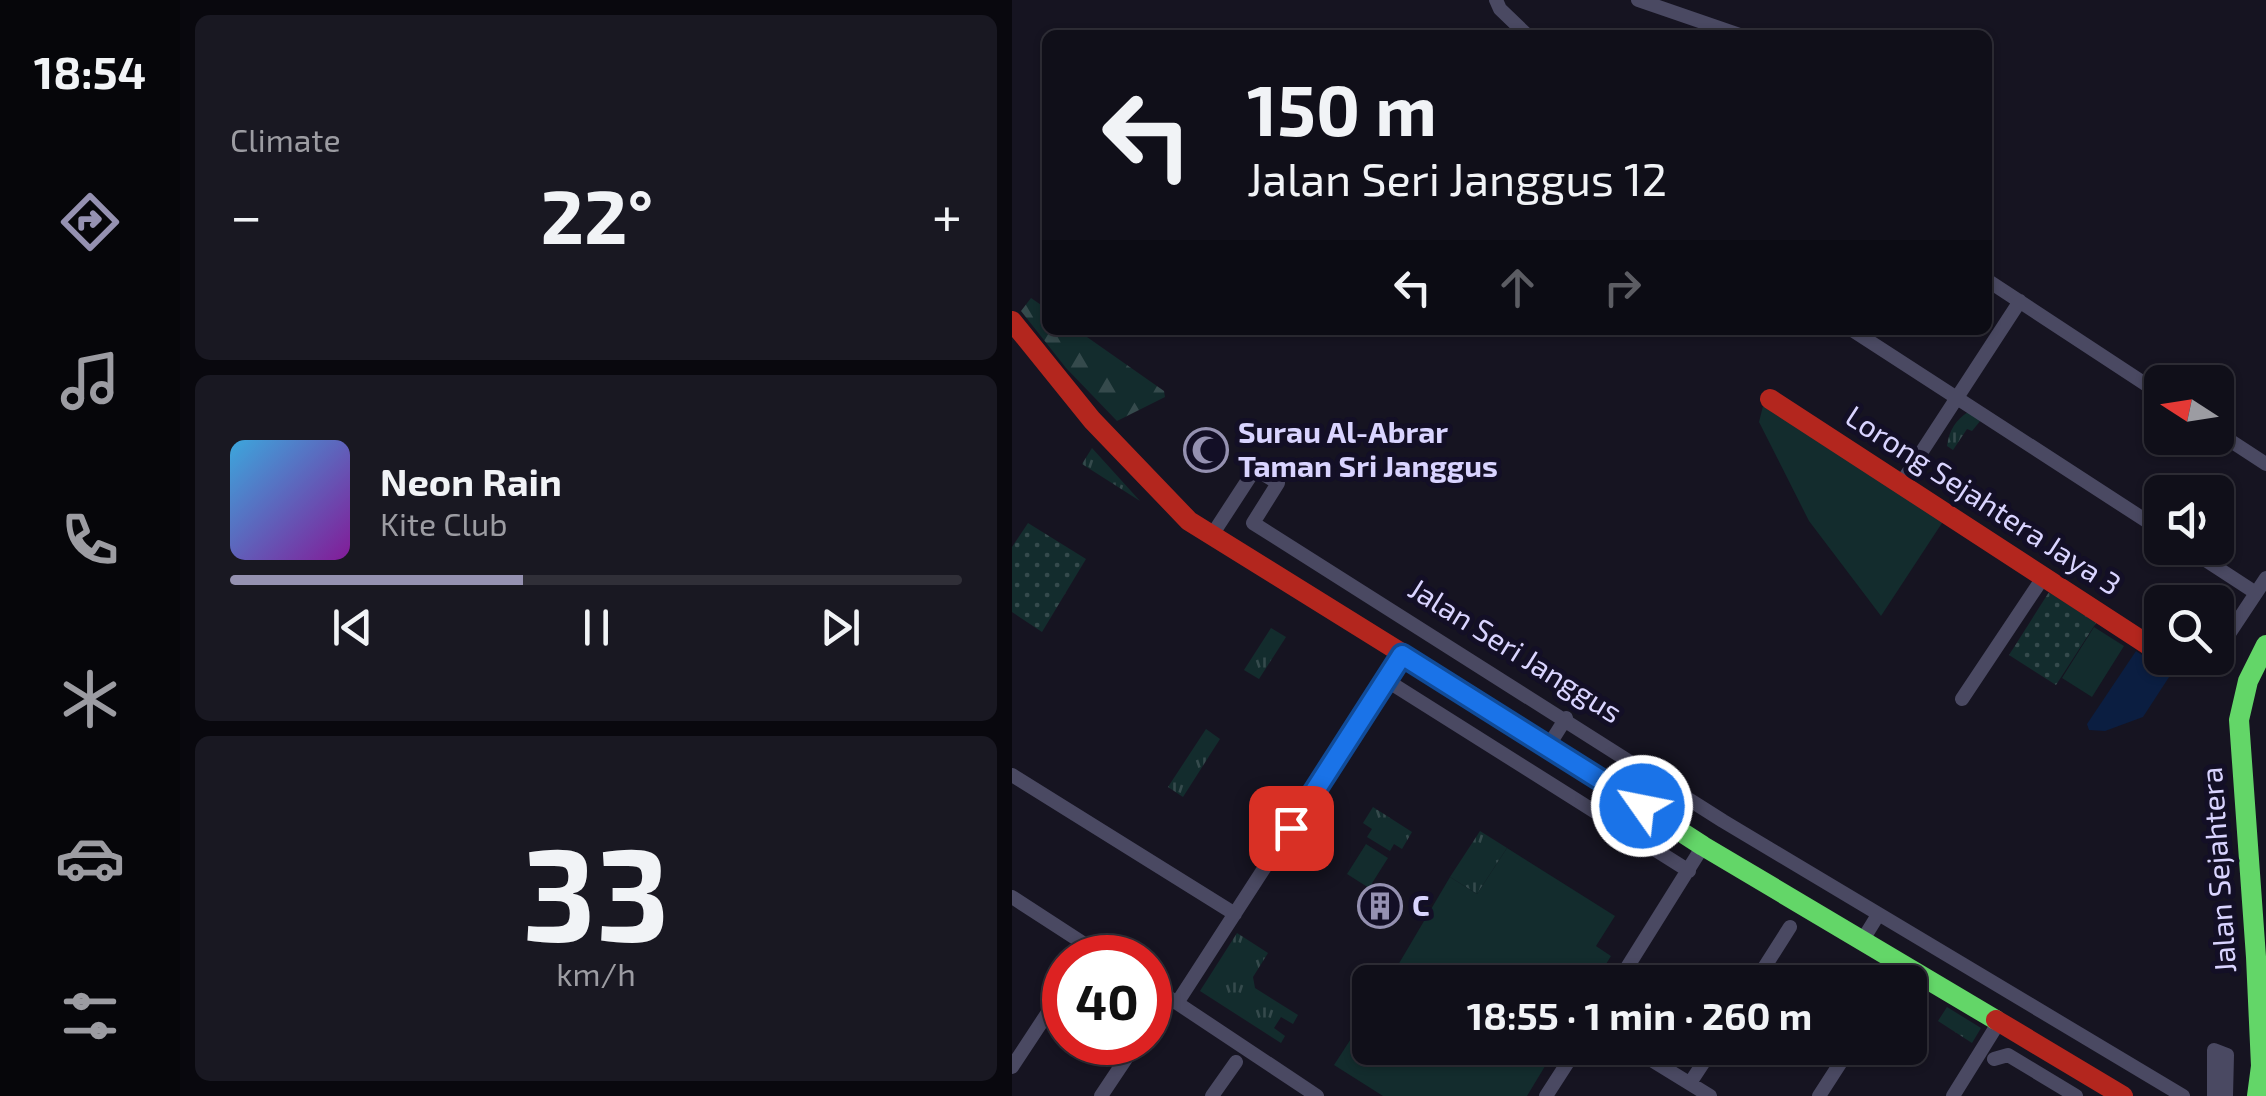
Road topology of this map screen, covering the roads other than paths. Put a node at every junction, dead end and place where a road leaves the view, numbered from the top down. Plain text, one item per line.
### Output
1 (1496, 0) edge
2 (1638, 0) edge
3 (1521, 30) edge
4 (1725, 30) edge
5 (1992, 283) edge
6 (2020, 302) junction
7 (1012, 321) edge
8 (1860, 335) edge
9 (2144, 383) edge
10 (1958, 398) junction
11 (1770, 399) dead end
12 (2234, 443) edge
13 (2266, 464) edge
14 (1902, 482) junction
15 (2144, 519) edge
16 (1212, 535) junction
17 (2214, 565) edge
18 (2044, 576) junction
19 (2266, 578) edge
20 (2256, 592) junction
21 (2234, 626) edge
22 (2144, 642) edge
23 (2266, 645) edge
24 (1402, 655) junction
25 (1386, 680) junction
26 (1962, 699) dead end
27 (1566, 718) junction
28 (1549, 745) junction
29 (1012, 776) edge
30 (1704, 846) junction
31 (1689, 871) junction
32 (1012, 897) edge
33 (1234, 914) junction
34 (1878, 915) junction
35 (1790, 927) dead end
36 (1071, 935) edge
37 (1862, 941) junction
38 (1629, 965) edge
39 (1766, 965) edge
40 (2261, 975) edge
41 (1172, 1000) edge
42 (1177, 1003) junction
43 (1042, 1021) edge
44 (1999, 1022) junction
45 (1994, 1059) dead end
46 (1236, 1062) dead end
47 (1121, 1065) edge
48 (1566, 1065) edge
49 (1659, 1065) edge
50 (1702, 1065) edge
51 (1839, 1065) edge
52 (1012, 1067) edge
53 (1690, 1084) junction
54 (2096, 1089) edge
55 (1100, 1096) edge
56 (1212, 1096) edge
57 (1317, 1096) edge
58 (1546, 1096) edge
59 (1710, 1096) edge
60 (1819, 1096) edge
61 (1953, 1096) edge
62 (2076, 1096) edge
63 (2123, 1096) edge
64 (2183, 1096) edge
65 (2214, 1096) edge
66 (2226, 1096) edge
67 (2257, 1096) edge

1 - 3 street
2 - 4 street
5 - 6 street
6 - 9 street
6 - 10 street
7 - 16 street, Jalan Seri Janggus
8 - 10 street
10 - 14 street
10 - 15 street
11 - 14 street, Lorong Sejahtera Jaya 3
12 - 13 street
14 - 18 street, Lorong Sejahtera Jaya 3
16 - 24 street, Jalan Seri Janggus
16 - 27 street, Jalan Seri Janggus
17 - 20 street
18 - 22 street, Lorong Sejahtera Jaya 3
18 - 26 street
19 - 20 street
20 - 21 street
23 - 40 street, Jalan Sejahtera
24 - 25 street
24 - 28 street, Jalan Seri Janggus
25 - 31 street
25 - 33 street
27 - 28 street
27 - 34 street, Jalan Seri Janggus
28 - 30 street, Jalan Seri Janggus
29 - 33 street
30 - 31 street
30 - 37 street, Jalan Seri Janggus
31 - 38 street
32 - 36 street
33 - 42 street
34 - 37 street
34 - 64 street, Jalan Seri Janggus
35 - 39 street
37 - 44 street, Jalan Seri Janggus
40 - 67 street, Jalan Sejahtera
41 - 42 street
42 - 57 street
43 - 52 street
44 - 54 street, Jalan Seri Janggus
44 - 61 street
45 - 62 street
46 - 56 street
47 - 55 street
48 - 58 street
49 - 53 street
50 - 53 street
51 - 60 street
53 - 59 street
54 - 63 street, Jalan Seri Janggus
65 - 66 street

